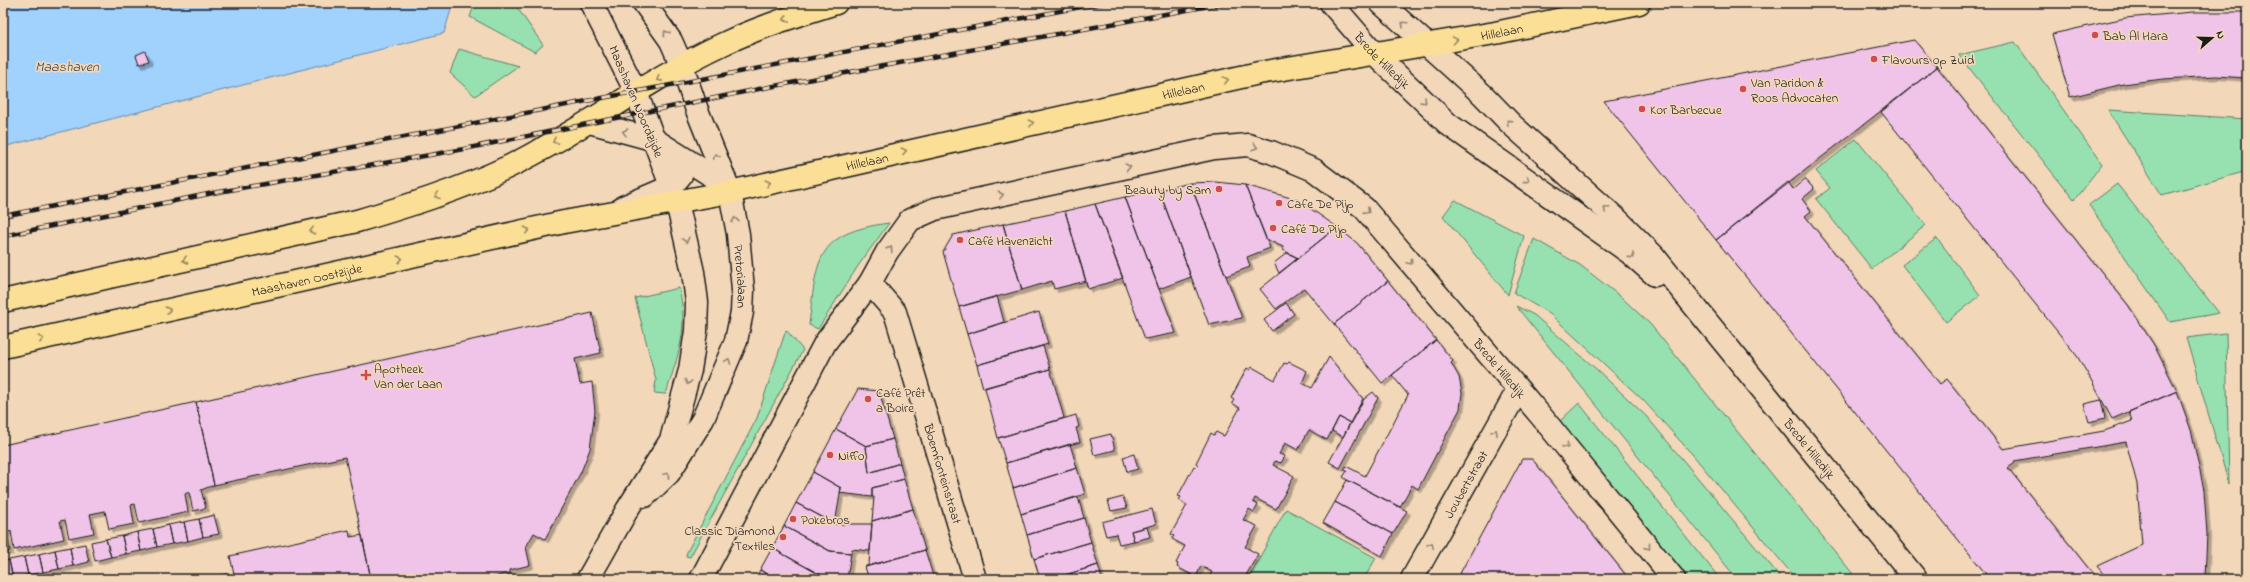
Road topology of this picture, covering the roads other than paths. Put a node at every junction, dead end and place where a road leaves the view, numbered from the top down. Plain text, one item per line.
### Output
1 (591, 3) edge
2 (644, 3) edge
3 (836, 3) edge
4 (1331, 3) edge
5 (1381, 3) edge
6 (1639, 3) edge
7 (1426, 45) junction
8 (1376, 54) junction
9 (682, 66) junction
10 (636, 92) junction
11 (697, 110) junction
12 (589, 122) junction
13 (655, 140) junction
14 (690, 161) junction
15 (730, 192) junction
16 (674, 194) junction
17 (870, 283) junction
18 (3, 301) edge
19 (1704, 318) junction
20 (3, 347) edge
21 (1518, 390) junction
22 (627, 510) junction
23 (588, 579) edge
24 (701, 579) edge
25 (975, 579) edge
26 (1412, 579) edge
27 (1674, 579) edge
28 (1916, 579) edge

1 - 10 street, Maashaven Noordzijde
9 -> 2 street
3 -> 9 main road
4 - 8 street, Brede Hilledijk
7 -> 5 street, Brede Hilledijk
7 -> 6 main road, Hillelaan
7 - 8 main road, Hillelaan
19 -> 7 street, Brede Hilledijk
15 -> 8 main road, Hillelaan
8 -> 19 street, Brede Hilledijk
9 -> 10 main road
9 - 11 street
10 - 12 main road
10 - 13 street, Maashaven Noordzijde
11 - 14 street
15 -> 11 street
13 -> 12 street
12 -> 18 main road
13 - 14 street
13 - 16 street, Maashaven Noordzijde
14 - 15 street
14 - 16 street
15 - 16 main road, Maashaven Oostzijde
22 -> 15 street, Pretorialaan
20 -> 16 main road, Maashaven Oostzijde
16 -> 22 street, Pretorialaan
17 -> 21 street, Brede Hilledijk
17 - 24 street
17 - 25 street, Bloemfonteinstraat
19 - 28 street, Brede Hilledijk
26 -> 21 street, Joubertstraat
21 -> 27 street, Brede Hilledijk
22 - 23 street, Pretorialaan

